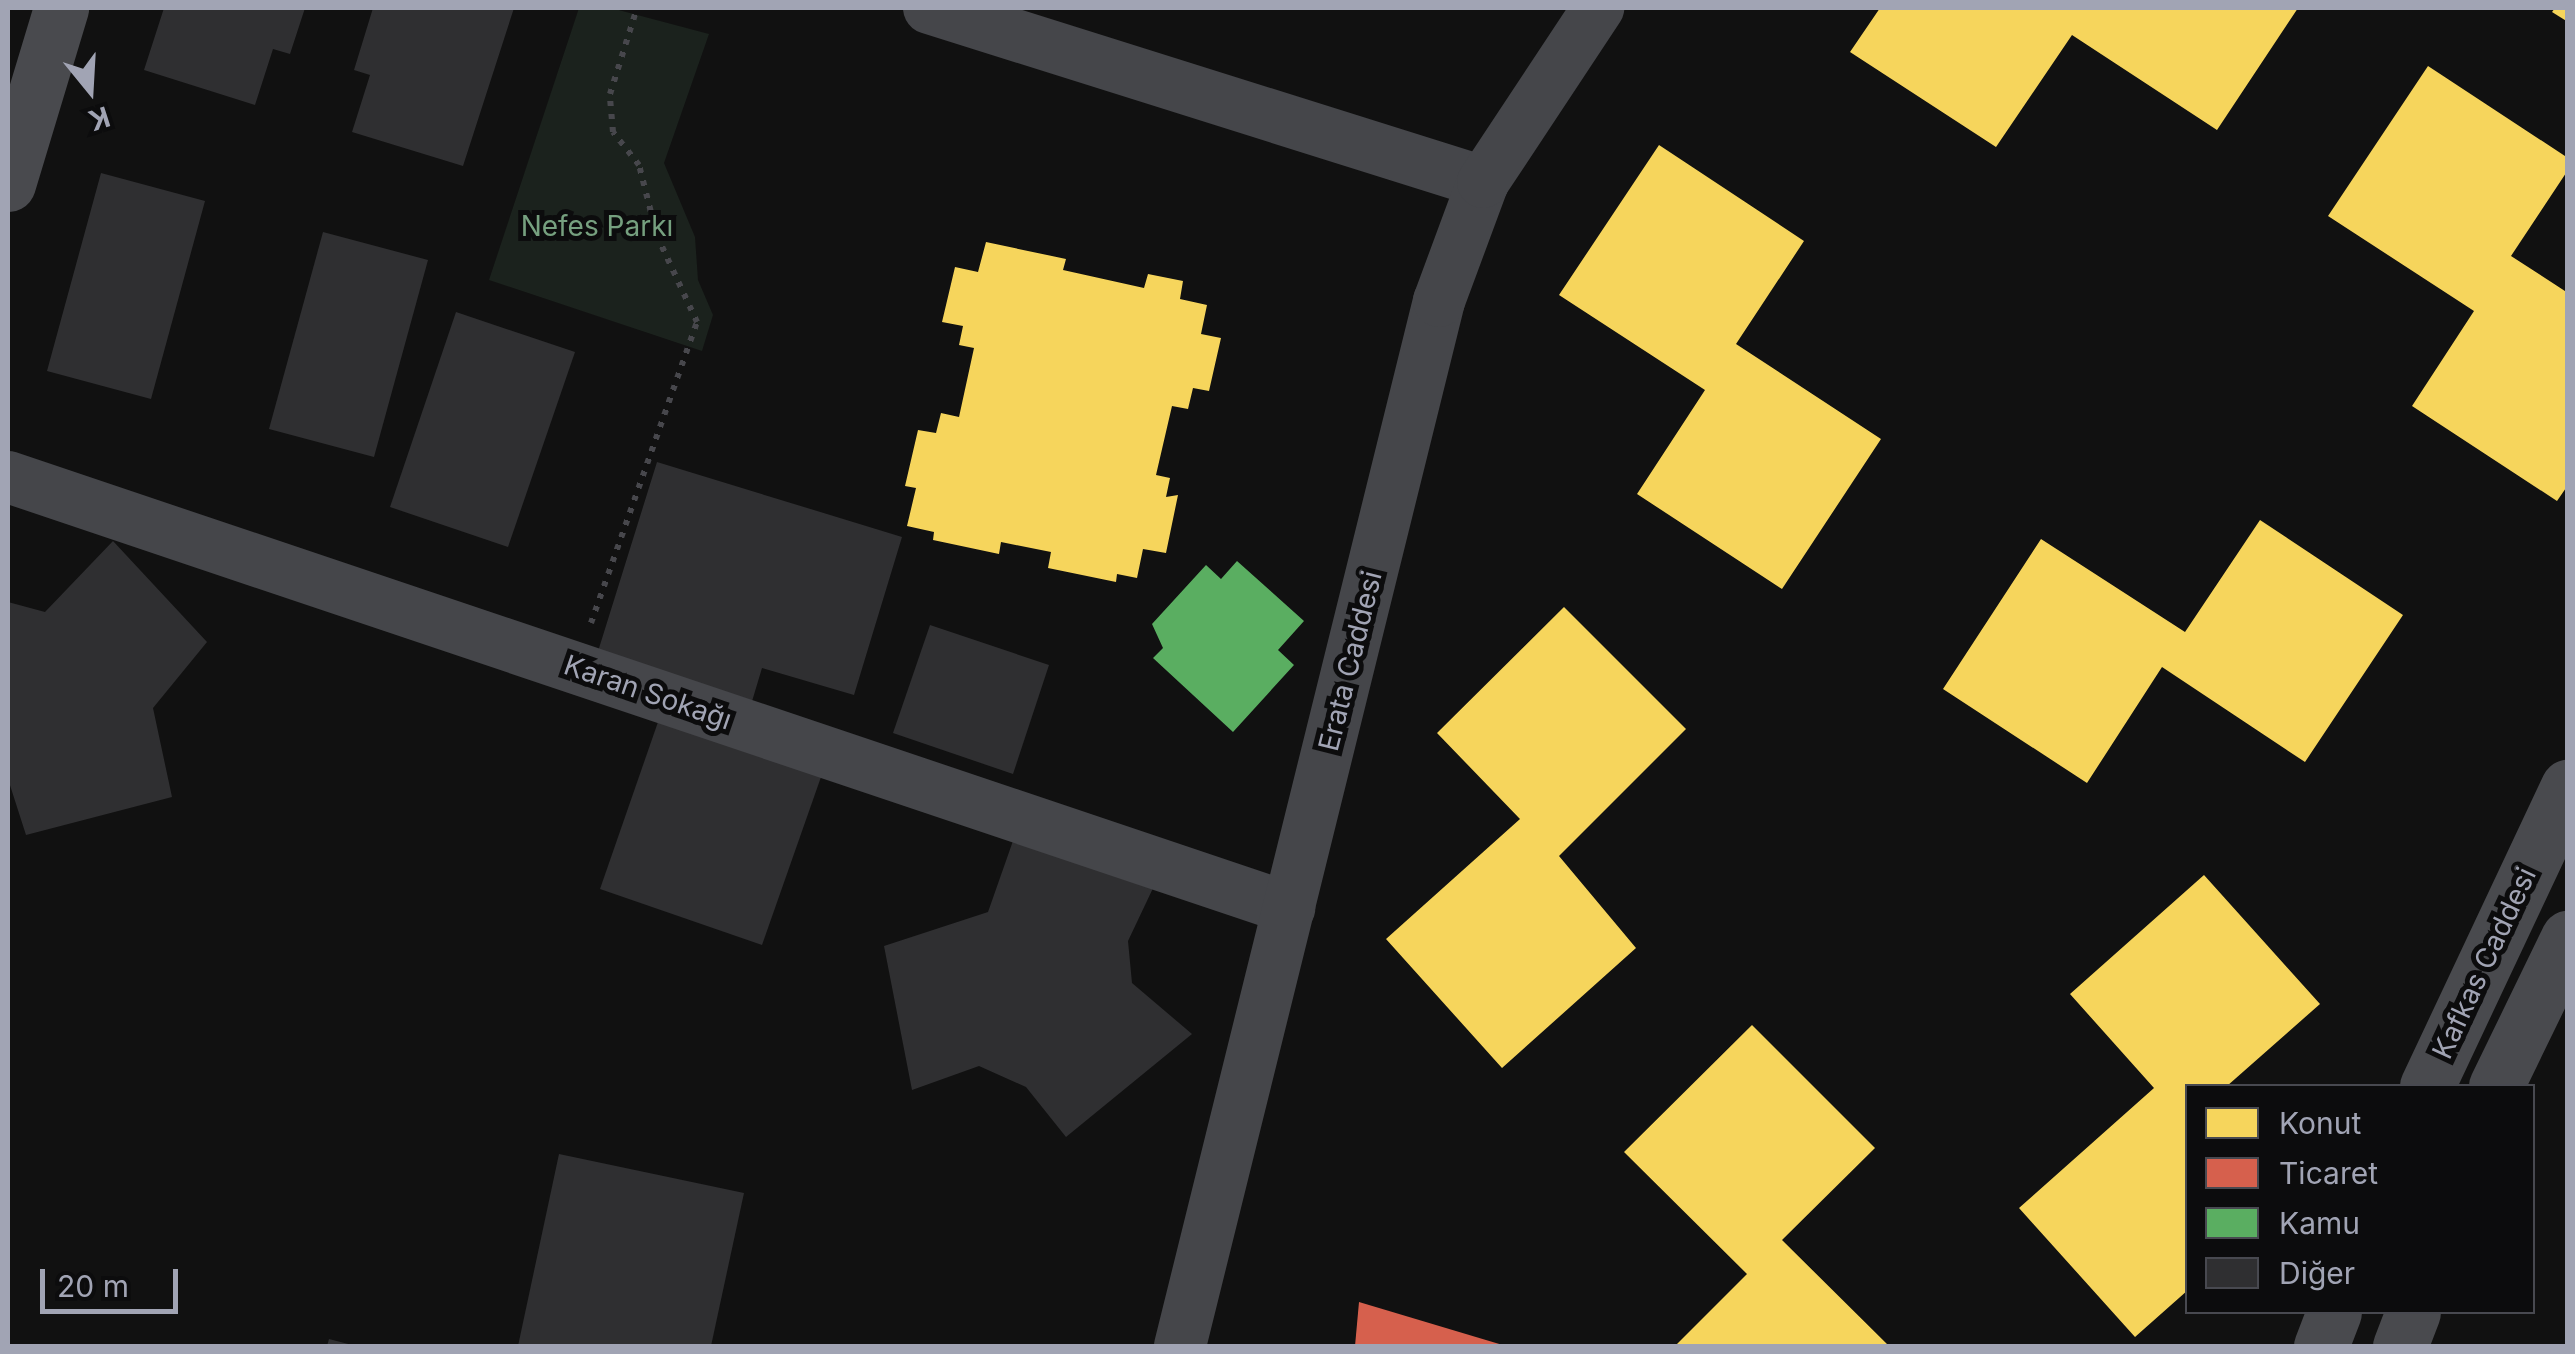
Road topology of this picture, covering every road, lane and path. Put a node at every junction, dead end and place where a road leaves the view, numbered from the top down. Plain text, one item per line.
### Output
1 (61, 8) edge
2 (637, 8) edge
3 (929, 8) edge
4 (1598, 8) edge
5 (1483, 182) junction
6 (8, 184) edge
7 (8, 477) edge
8 (576, 668) junction
9 (2568, 786) edge
10 (1288, 908) junction
11 (2568, 938) edge
12 (2428, 1084) edge
13 (2497, 1084) edge
14 (2333, 1314) edge
15 (2412, 1314) edge
16 (1180, 1346) edge
17 (2320, 1346) edge
18 (2400, 1346) edge

1 - 6 street
2 - 8 path
3 - 5 street
4 - 5 street, Erata Caddesi
5 - 10 street, Erata Caddesi
7 - 8 street, Karan Sokağı
8 - 10 street, Karan Sokağı
9 - 12 street, Kafkas Caddesi
10 - 16 street, Erata Caddesi
11 - 13 street
14 - 17 street
15 - 18 street

